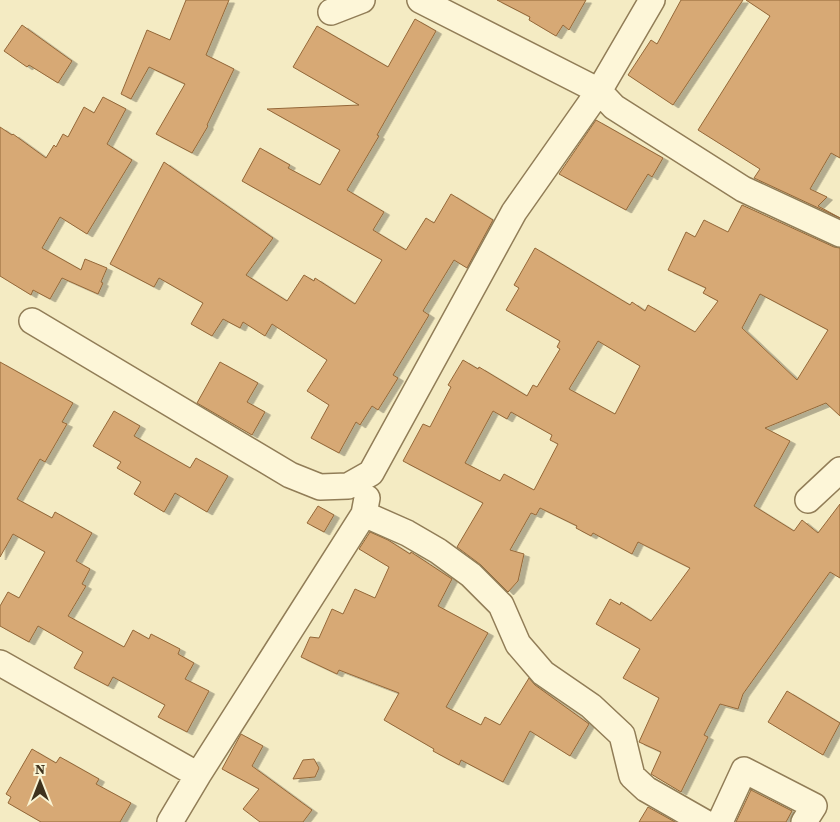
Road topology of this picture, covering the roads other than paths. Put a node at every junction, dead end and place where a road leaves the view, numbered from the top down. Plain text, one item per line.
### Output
1 (362, 0) edge
2 (420, 0) edge
3 (652, 0) edge
4 (331, 12) dead end
5 (599, 91) junction
6 (840, 234) edge
7 (32, 321) dead end
8 (840, 470) edge
9 (371, 473) junction
10 (808, 500) dead end
11 (364, 514) junction
12 (0, 663) edge
13 (198, 775) junction
14 (170, 822) edge
15 (704, 822) edge
16 (720, 822) edge
17 (804, 822) edge

1 - 4 street
2 - 5 street
3 - 5 street
5 - 6 street
5 - 9 street
7 - 9 street
8 - 10 street
9 - 11 street
11 - 13 street
11 - 15 street
12 - 13 street
13 - 14 street
16 - 17 street

